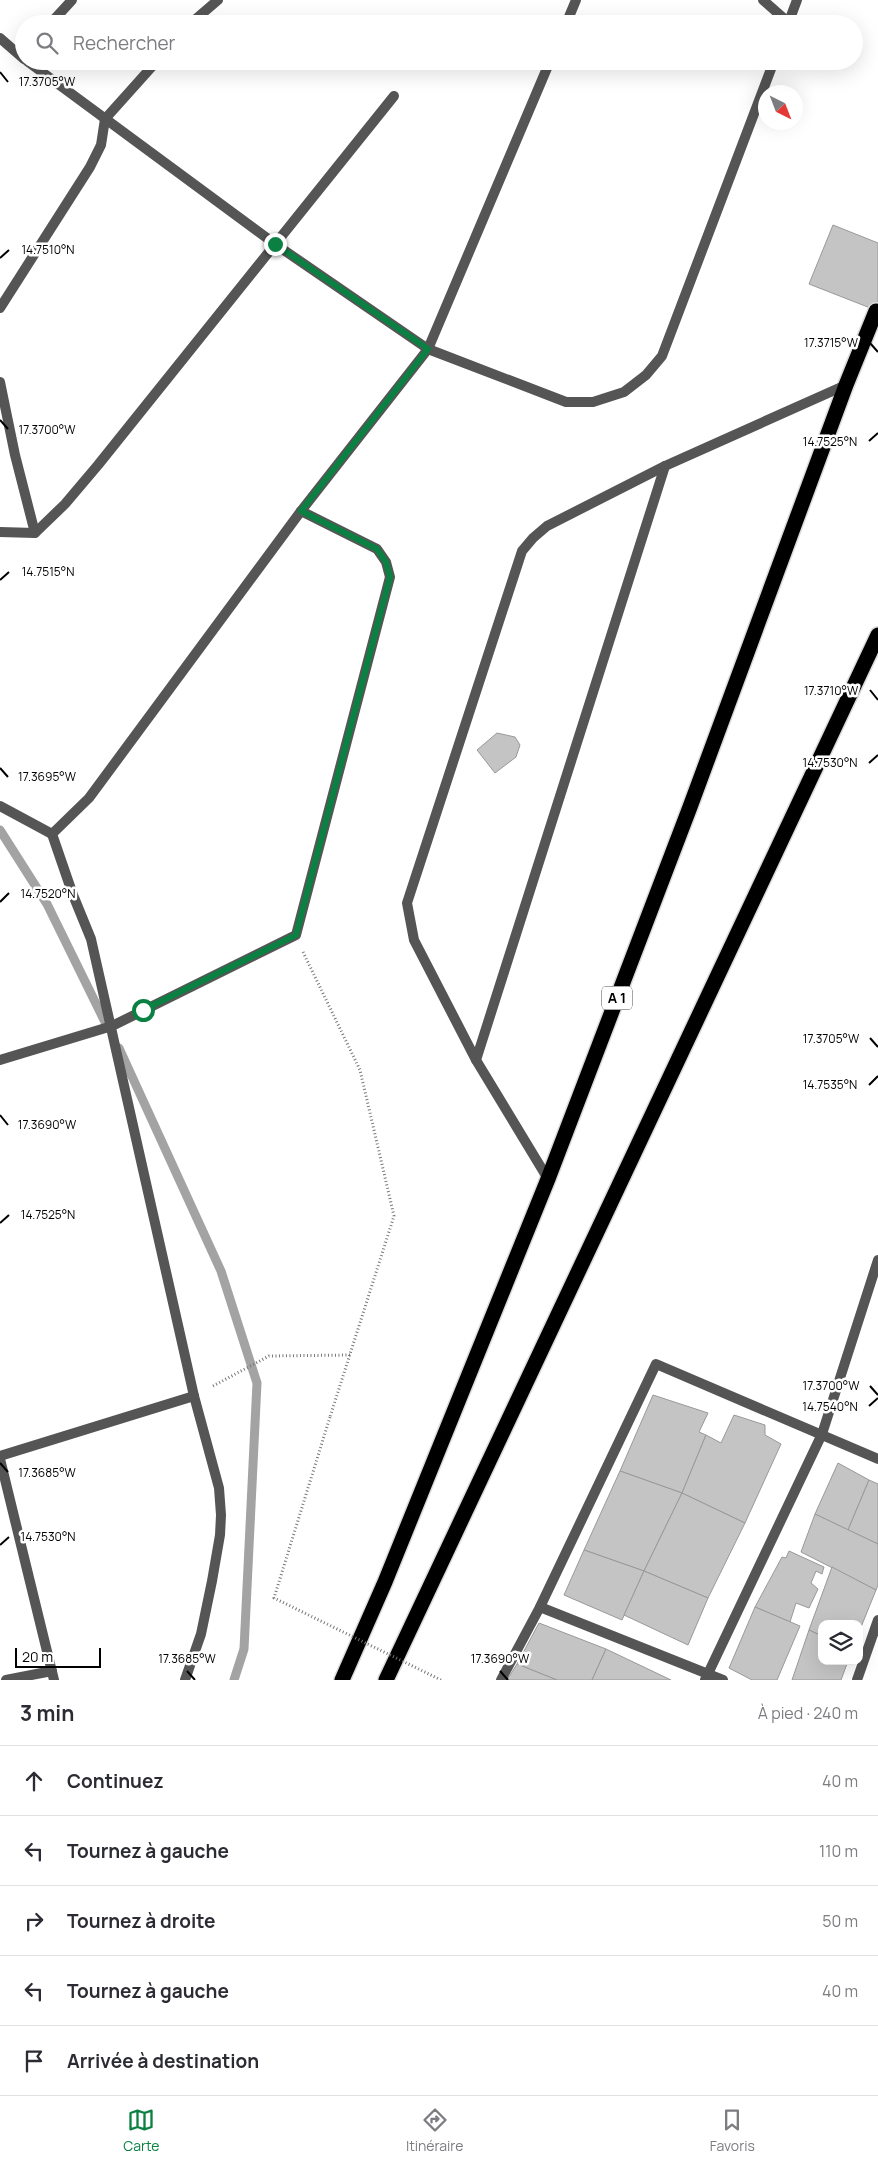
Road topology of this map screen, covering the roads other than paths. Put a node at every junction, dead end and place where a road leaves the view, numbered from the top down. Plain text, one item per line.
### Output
1 (72, 0) edge
2 (218, 0) edge
3 (576, 0) edge
4 (763, 0) edge
5 (797, 0) edge
6 (58, 15) edge
7 (200, 15) edge
8 (570, 15) edge
9 (779, 15) edge
10 (791, 15) edge
11 (0, 38) edge
12 (15, 50) edge
13 (41, 70) edge
14 (149, 70) edge
15 (546, 70) edge
16 (771, 70) edge
17 (394, 96) dead end
18 (105, 119) junction
19 (275, 244) junction
20 (0, 308) edge
21 (876, 311) dead end
22 (428, 349) junction
23 (0, 382) edge
24 (846, 385) junction
25 (665, 466) junction
26 (301, 511) junction
27 (0, 532) edge
28 (34, 534) junction
29 (878, 635) edge
30 (0, 806) edge
31 (52, 834) junction
32 (112, 1026) junction
33 (0, 1060) edge
34 (476, 1060) junction
35 (548, 1179) junction
36 (878, 1260) edge
37 (194, 1396) junction
38 (822, 1434) junction
39 (0, 1458) edge
40 (878, 1459) edge
41 (540, 1607) junction
42 (878, 1620) edge
43 (53, 1675) edge
44 (706, 1677) edge
45 (6, 1680) edge
46 (185, 1680) edge
47 (342, 1680) edge
48 (386, 1680) edge
49 (501, 1680) edge
50 (723, 1680) edge
51 (858, 1680) edge

1 - 6 street
2 - 7 street
3 - 8 street
4 - 9 street
5 - 10 street
11 - 12 street
13 - 18 street
14 - 18 street
15 - 22 street
16 - 22 street
17 - 19 street
18 - 19 street
18 - 20 street
19 - 22 street
19 - 28 street
21 - 24 highway, A 1
22 - 26 street
23 - 28 street
24 - 25 street
24 - 35 highway, A 1
25 - 34 street
25 - 34 street
26 - 31 street
26 - 32 street
27 - 28 street
29 - 48 highway
30 - 31 street
31 - 32 street
32 - 33 street
32 - 37 street
34 - 35 street
35 - 47 highway, A 1
36 - 38 street
37 - 39 street
37 - 46 street
38 - 40 street
38 - 41 street
38 - 44 street
39 - 43 street
41 - 44 street
41 - 49 street
42 - 51 street
43 - 45 street
44 - 50 street

